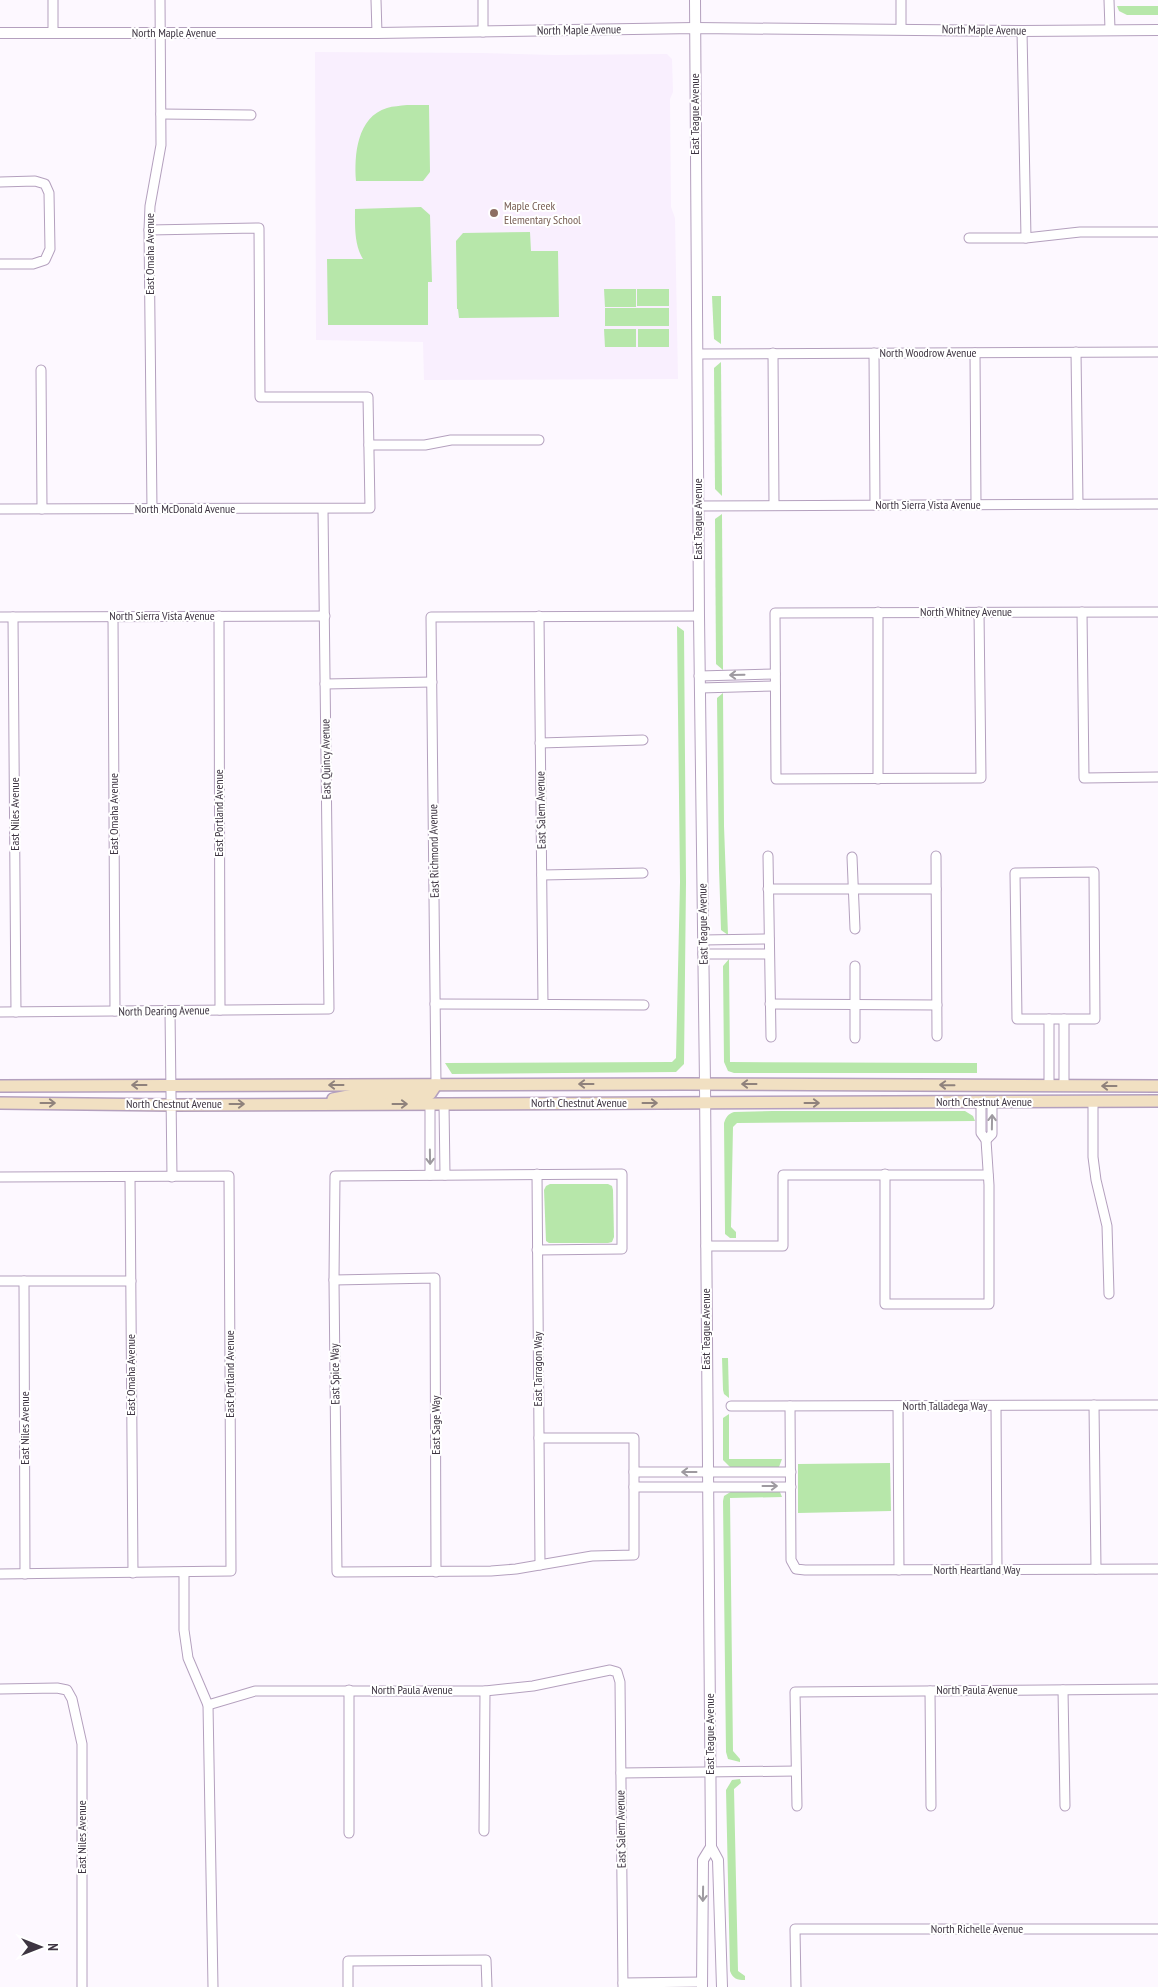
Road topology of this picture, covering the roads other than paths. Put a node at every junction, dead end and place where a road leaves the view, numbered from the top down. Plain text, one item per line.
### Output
1 (52, 0) edge
2 (160, 0) edge
3 (376, 0) edge
4 (482, 0) edge
5 (694, 0) edge
6 (901, 0) edge
7 (1109, 0) edge
8 (695, 28) junction
9 (902, 29) junction
10 (1110, 29) junction
11 (1158, 30) edge
12 (1022, 31) junction
13 (483, 32) junction
14 (0, 33) edge
15 (53, 33) junction
16 (160, 33) junction
17 (377, 33) junction
18 (161, 114) junction
19 (251, 114) dead end
20 (0, 182) edge
21 (149, 230) junction
22 (1158, 232) edge
23 (969, 238) dead end
24 (1026, 238) junction
25 (0, 264) edge
26 (1076, 352) junction
27 (1158, 352) edge
28 (773, 353) junction
29 (874, 353) junction
30 (975, 353) junction
31 (698, 354) junction
32 (41, 370) dead end
33 (539, 440) dead end
34 (369, 445) junction
35 (1078, 504) junction
36 (1158, 504) edge
37 (774, 505) junction
38 (875, 505) junction
39 (976, 505) junction
40 (698, 506) junction
41 (0, 509) edge
42 (42, 509) junction
43 (152, 509) junction
44 (324, 509) junction
45 (878, 612) junction
46 (979, 612) junction
47 (1082, 612) junction
48 (1158, 612) edge
49 (113, 616) junction
50 (219, 616) junction
51 (325, 616) junction
52 (539, 616) junction
53 (699, 616) junction
54 (0, 617) edge
55 (13, 617) junction
56 (775, 674) junction
57 (699, 676) junction
58 (432, 682) junction
59 (325, 684) junction
60 (775, 686) junction
61 (700, 688) junction
62 (642, 740) dead end
63 (540, 743) junction
64 (1158, 777) edge
65 (878, 779) junction
66 (768, 856) dead end
67 (936, 856) dead end
68 (852, 857) dead end
69 (643, 873) dead end
70 (542, 875) junction
71 (854, 888) junction
72 (768, 889) junction
73 (936, 889) junction
74 (855, 929) dead end
75 (769, 939) junction
76 (703, 940) junction
77 (742, 940) junction
78 (703, 954) junction
79 (743, 954) junction
80 (769, 954) junction
81 (855, 966) dead end
82 (435, 1004) junction
83 (543, 1004) junction
84 (770, 1004) junction
85 (644, 1005) dead end
86 (855, 1005) junction
87 (937, 1005) junction
88 (329, 1009) joint
89 (220, 1010) junction
90 (115, 1011) junction
91 (170, 1011) junction
92 (0, 1012) edge
93 (16, 1012) junction
94 (1049, 1019) junction
95 (1064, 1019) junction
96 (937, 1036) dead end
97 (771, 1037) dead end
98 (854, 1038) dead end
99 (1049, 1045) junction
100 (1064, 1045) junction
101 (705, 1084) junction
102 (171, 1085) junction
103 (436, 1085) junction
104 (0, 1086) edge
105 (1050, 1086) junction
106 (1064, 1086) junction
107 (1158, 1086) edge
108 (1158, 1101) edge
109 (987, 1102) junction
110 (1094, 1102) junction
111 (0, 1103) edge
112 (705, 1103) junction
113 (302, 1104) junction
114 (430, 1104) junction
115 (444, 1104) junction
116 (171, 1105) junction
117 (430, 1133) junction
118 (444, 1133) junction
119 (537, 1174) junction
120 (885, 1174) junction
121 (430, 1175) junction
122 (445, 1175) junction
123 (988, 1175) junction
124 (0, 1177) edge
125 (130, 1177) junction
126 (172, 1177) junction
127 (706, 1246) junction
128 (538, 1250) junction
129 (334, 1280) junction
130 (130, 1281) junction
131 (0, 1282) edge
132 (24, 1282) junction
133 (1109, 1294) dead end
134 (1094, 1405) junction
135 (1158, 1405) edge
136 (731, 1406) dead end
137 (790, 1406) junction
138 (898, 1406) junction
139 (996, 1406) junction
140 (539, 1438) junction
141 (634, 1472) junction
142 (672, 1472) junction
143 (708, 1472) junction
144 (751, 1472) junction
145 (790, 1472) junction
146 (672, 1486) junction
147 (708, 1486) junction
148 (752, 1486) junction
149 (634, 1487) junction
150 (790, 1487) junction
151 (540, 1564) junction
152 (1096, 1569) junction
153 (1158, 1569) edge
154 (899, 1570) junction
155 (997, 1570) junction
156 (133, 1572) junction
157 (184, 1572) junction
158 (436, 1572) junction
159 (0, 1574) edge
160 (25, 1574) junction
161 (617, 1672) joint
162 (0, 1689) edge
163 (1158, 1689) edge
164 (349, 1690) junction
165 (1062, 1690) junction
166 (485, 1691) junction
167 (930, 1691) junction
168 (208, 1705) junction
169 (710, 1771) junction
170 (796, 1771) junction
171 (621, 1773) junction
172 (796, 1806) dead end
173 (930, 1806) dead end
174 (1065, 1806) dead end
175 (484, 1830) dead end
176 (349, 1833) dead end
177 (711, 1847) junction
178 (1158, 1930) edge
179 (702, 1984) edge
180 (623, 1985) edge
181 (82, 1987) edge
182 (213, 1987) edge
183 (348, 1987) edge
184 (487, 1987) edge
185 (722, 1987) edge
186 (796, 1987) edge

1 - 15 street
2 - 16 street, East Omaha Avenue
3 - 17 street
4 - 13 street
5 - 8 street, East Teague Avenue
6 - 9 street
7 - 10 street
8 - 9 street, North Maple Avenue
8 - 13 street, North Maple Avenue
8 - 31 street, East Teague Avenue
9 - 12 street, North Maple Avenue
10 - 11 street, North Maple Avenue
10 - 12 street, North Maple Avenue
12 - 24 street
13 - 17 street, North Maple Avenue
14 - 15 street, North Maple Avenue
15 - 16 street, North Maple Avenue
16 - 17 street, North Maple Avenue
16 - 18 street, East Omaha Avenue
18 - 19 street
18 - 21 street, East Omaha Avenue
20 - 25 street
21 - 34 street
21 - 43 street, East Omaha Avenue
22 - 24 street
23 - 24 street
26 - 27 street, North Woodrow Avenue
26 - 30 street, North Woodrow Avenue
26 - 35 street
28 - 29 street, North Woodrow Avenue
28 - 31 street, North Woodrow Avenue
28 - 37 street
29 - 30 street, North Woodrow Avenue
29 - 38 street
30 - 39 street
31 - 40 street, East Teague Avenue
32 - 42 street
33 - 34 street
34 - 44 street, North McDonald Avenue
35 - 36 street, North Sierra Vista Avenue
35 - 39 street, North Sierra Vista Avenue
37 - 38 street, North Sierra Vista Avenue
37 - 40 street, North Sierra Vista Avenue
38 - 39 street, North Sierra Vista Avenue
40 - 53 street, East Teague Avenue
41 - 42 street, North McDonald Avenue
42 - 43 street, North McDonald Avenue
43 - 44 street, North McDonald Avenue
44 - 51 street, East Quincy Avenue
45 - 46 street, North Whitney Avenue
45 - 56 street, North Whitney Avenue
45 - 65 street
46 - 47 street, North Whitney Avenue
46 - 65 street
47 - 48 street, North Whitney Avenue
47 - 64 street
49 - 50 street, North Sierra Vista Avenue
49 - 55 street, North Sierra Vista Avenue
49 - 90 street, East Omaha Avenue
50 - 51 street, North Sierra Vista Avenue
50 - 89 street, East Portland Avenue
51 - 59 street, East Quincy Avenue
52 - 53 street
52 - 58 street, East Richmond Avenue
52 - 63 street, East Salem Avenue
53 - 57 street, East Teague Avenue
54 - 55 street, North Sierra Vista Avenue
55 - 93 street, East Niles Avenue
56 -> 57 street
56 - 60 street
57 - 61 street, East Teague Avenue
58 - 59 street
58 - 82 street, East Richmond Avenue
59 - 88 street, East Quincy Avenue
60 - 61 street
60 - 65 street
61 - 76 street, East Teague Avenue
62 - 63 street
63 - 70 street, East Salem Avenue
66 - 72 street
67 - 73 street
68 - 71 street
69 - 70 street
70 - 83 street, East Salem Avenue
71 - 72 street
71 - 73 street
71 - 74 street
72 - 75 street
73 - 87 street
75 - 77 street
75 - 80 street
76 - 77 street
76 - 78 street, East Teague Avenue
77 - 79 street
78 - 79 street
78 - 101 street, East Teague Avenue
79 - 80 street
80 - 84 street
81 - 86 street
82 - 83 street
82 - 103 street, East Richmond Avenue
83 - 85 street
84 - 86 street
84 - 97 street
86 - 87 street
86 - 98 street
87 - 96 street
88 - 89 street, North Dearing Avenue
89 - 91 street, North Dearing Avenue
90 - 91 street, North Dearing Avenue
90 - 93 street, North Dearing Avenue
91 - 102 street
92 - 93 street, North Dearing Avenue
94 - 95 street
94 - 95 street
94 - 99 street
95 - 100 street
99 - 100 street
99 - 105 street
100 - 106 street
101 -> 103 main road, North Chestnut Avenue
105 -> 101 main road, North Chestnut Avenue
101 - 112 street, East Teague Avenue
103 -> 102 main road, North Chestnut Avenue
102 -> 104 main road, North Chestnut Avenue
102 - 116 street
103 - 113 main road
105 - 106 main road, North Chestnut Avenue
107 -> 106 main road, North Chestnut Avenue
106 - 109 main road
108 - 110 main road, North Chestnut Avenue
109 - 110 main road, North Chestnut Avenue
112 -> 109 main road, North Chestnut Avenue
109 - 123 street
110 - 133 street
111 -> 116 main road, North Chestnut Avenue
115 -> 112 main road, North Chestnut Avenue
112 - 127 street, East Teague Avenue
113 -> 114 main road, North Chestnut Avenue
116 -> 113 main road, North Chestnut Avenue
114 - 115 main road, North Chestnut Avenue
114 - 117 street
115 - 118 street
116 - 126 street
117 - 118 street
117 -> 121 street
118 - 122 street
119 - 122 street
119 - 128 street, East Tarragon Way
119 - 128 street
120 - 123 street
120 - 123 street
120 - 127 street
121 - 122 street
121 - 129 street, East Spice Way
124 - 125 street
125 - 126 street
125 - 130 street, East Omaha Avenue
126 - 157 street, East Portland Avenue
127 - 143 street, East Teague Avenue
128 - 140 street, East Tarragon Way
129 - 158 street, East Spice Way
129 - 158 street, East Sage Way
130 - 132 street
130 - 156 street, East Omaha Avenue
131 - 132 street
132 - 160 street, East Niles Avenue
134 - 135 street, North Talladega Way
134 - 139 street, North Talladega Way
134 - 152 street
136 - 137 street, North Talladega Way
137 - 138 street, North Talladega Way
137 - 145 street
138 - 139 street, North Talladega Way
138 - 154 street
139 - 155 street
140 - 141 street
140 - 151 street, East Tarragon Way
141 - 142 street
141 - 149 street
143 -> 142 street
142 - 146 street
143 - 144 street
143 - 147 street, East Teague Avenue
144 - 145 street
144 - 148 street
145 - 150 street
146 - 147 street
146 - 149 street
147 - 148 street
147 - 169 street, East Teague Avenue
148 -> 150 street
149 - 151 street
150 - 154 street, North Heartland Way
151 - 158 street
152 - 153 street, North Heartland Way
152 - 155 street, North Heartland Way
154 - 155 street, North Heartland Way
156 - 157 street
156 - 160 street
157 - 168 street
159 - 160 street
161 - 166 street, North Paula Avenue
161 - 171 street, East Salem Avenue
162 - 181 street, East Niles Avenue
163 - 165 street, North Paula Avenue
164 - 166 street, North Paula Avenue
164 - 168 street, North Paula Avenue
164 - 176 street
165 - 167 street, North Paula Avenue
165 - 174 street
166 - 175 street
167 - 170 street, North Paula Avenue
167 - 173 street
168 - 182 street
169 - 170 street
169 - 171 street
169 - 177 street, East Teague Avenue
170 - 172 street
171 - 180 street, East Salem Avenue
177 -> 179 street, East Teague Avenue
177 - 185 street, East Teague Avenue
178 - 186 street, North Richelle Avenue
179 - 180 street
183 - 184 street

